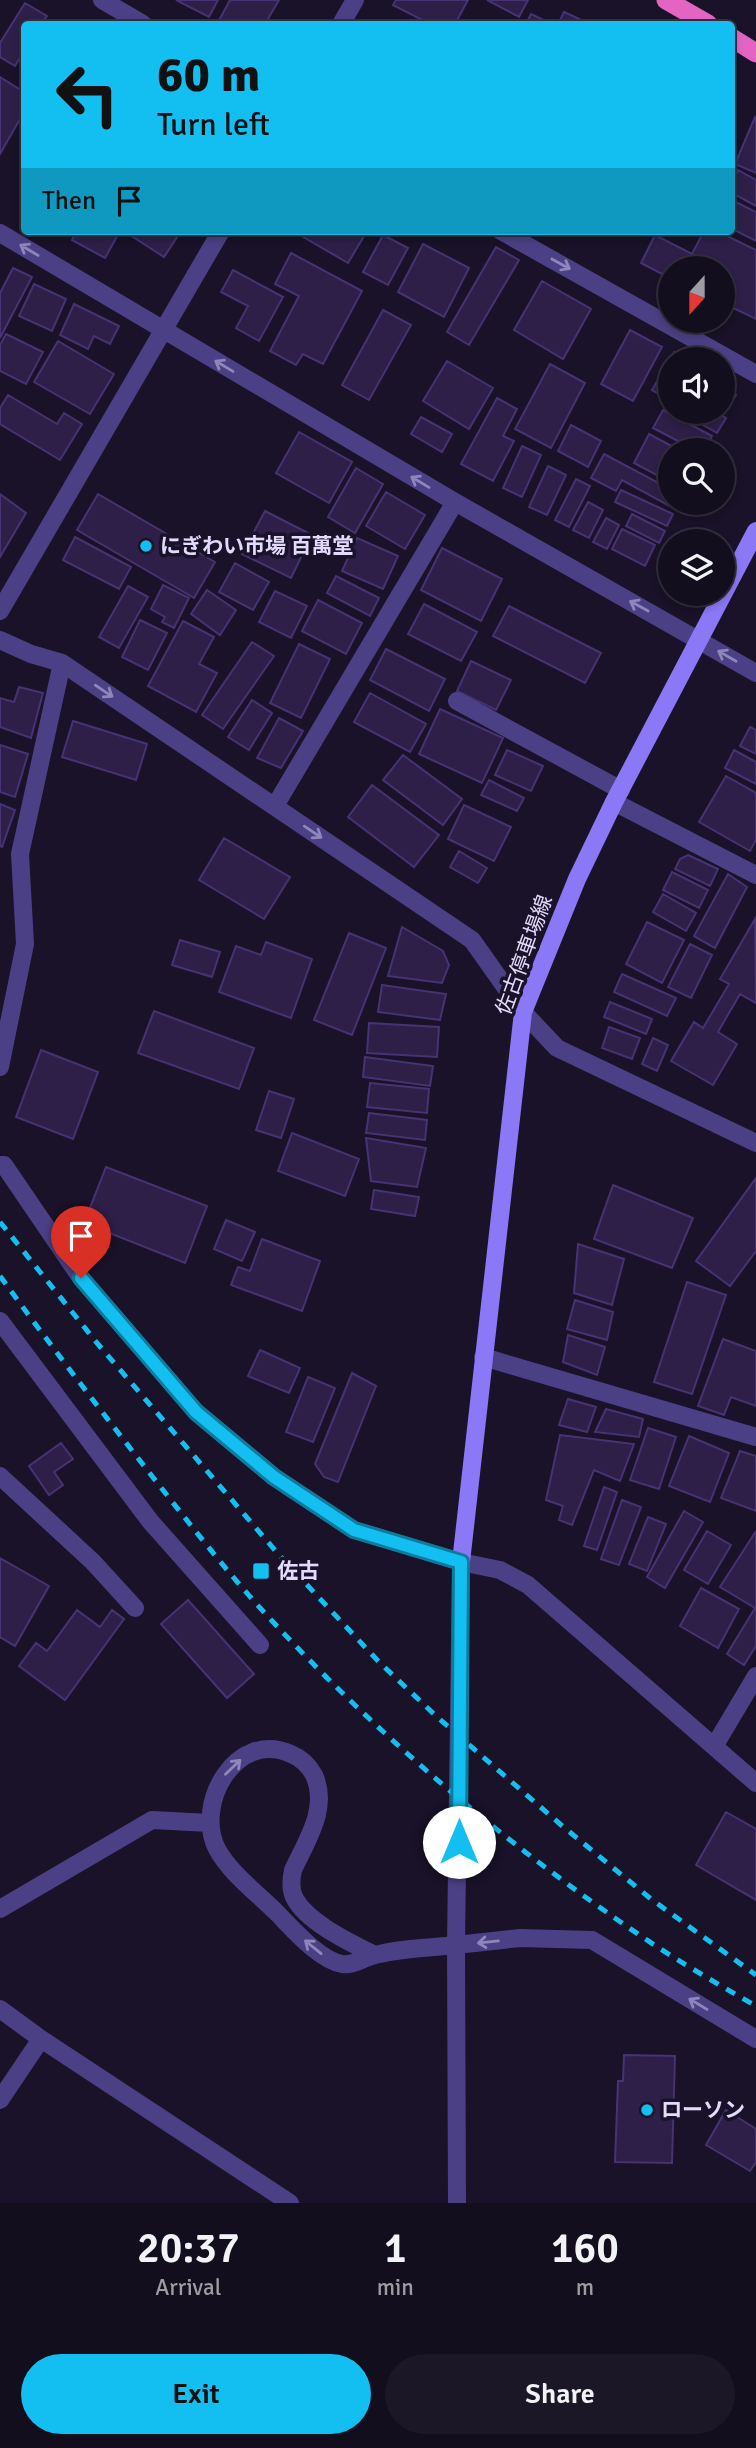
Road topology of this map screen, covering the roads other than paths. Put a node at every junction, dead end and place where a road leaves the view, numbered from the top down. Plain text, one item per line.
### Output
1 (102, 0) edge
2 (355, 0) edge
3 (666, 0) edge
4 (138, 21) edge
5 (343, 21) edge
6 (703, 21) edge
7 (735, 40) edge
8 (756, 53) edge
9 (0, 233) edge
10 (219, 235) edge
11 (508, 235) edge
12 (163, 330) junction
13 (756, 374) edge
14 (455, 502) junction
15 (756, 531) edge
16 (0, 611) edge
17 (0, 639) edge
18 (699, 639) junction
19 (62, 663) junction
20 (756, 673) edge
21 (457, 701) dead end
22 (618, 796) junction
23 (275, 806) junction
24 (756, 875) edge
25 (523, 1012) junction
26 (0, 1067) edge
27 (756, 1143) edge
28 (1, 1161) edge
29 (0, 1321) edge
30 (483, 1357) junction
31 (756, 1437) edge
32 (0, 1476) edge
33 (461, 1562) junction
34 (135, 1608) dead end
35 (260, 1645) dead end
36 (756, 1676) edge
37 (715, 1745) junction
38 (756, 1783) edge
39 (210, 1823) junction
40 (0, 1909) edge
41 (457, 1945) junction
42 (374, 1955) junction
43 (0, 2009) edge
44 (41, 2039) junction
45 (756, 2039) edge
46 (0, 2101) edge
47 (290, 2203) edge
48 (457, 2203) edge

1 - 4 street
2 - 5 street
3 - 6 highway
7 - 8 highway
12 -> 9 street
10 - 12 street
11 -> 13 street
14 -> 12 street
12 - 16 street
18 -> 14 street
14 - 23 street
15 - 18 main road, 佐古停車場線
17 - 19 street
20 -> 18 street
18 - 22 main road, 佐古停車場線
19 -> 23 street
19 - 26 street
21 - 22 street
22 - 24 street
22 - 25 main road, 佐古停車場線
23 -> 25 street
25 - 27 street
25 - 30 main road, 佐古停車場線
28 - 33 street
29 - 35 street
30 - 31 street
30 - 33 main road, 佐古停車場線
32 - 34 street
33 - 37 street
33 - 41 street
36 - 37 street
37 - 38 street
39 - 40 street
42 -> 39 street
39 -> 42 street
41 - 42 street
45 -> 41 street
41 - 48 street
43 - 44 street
44 - 46 street
44 - 47 street

